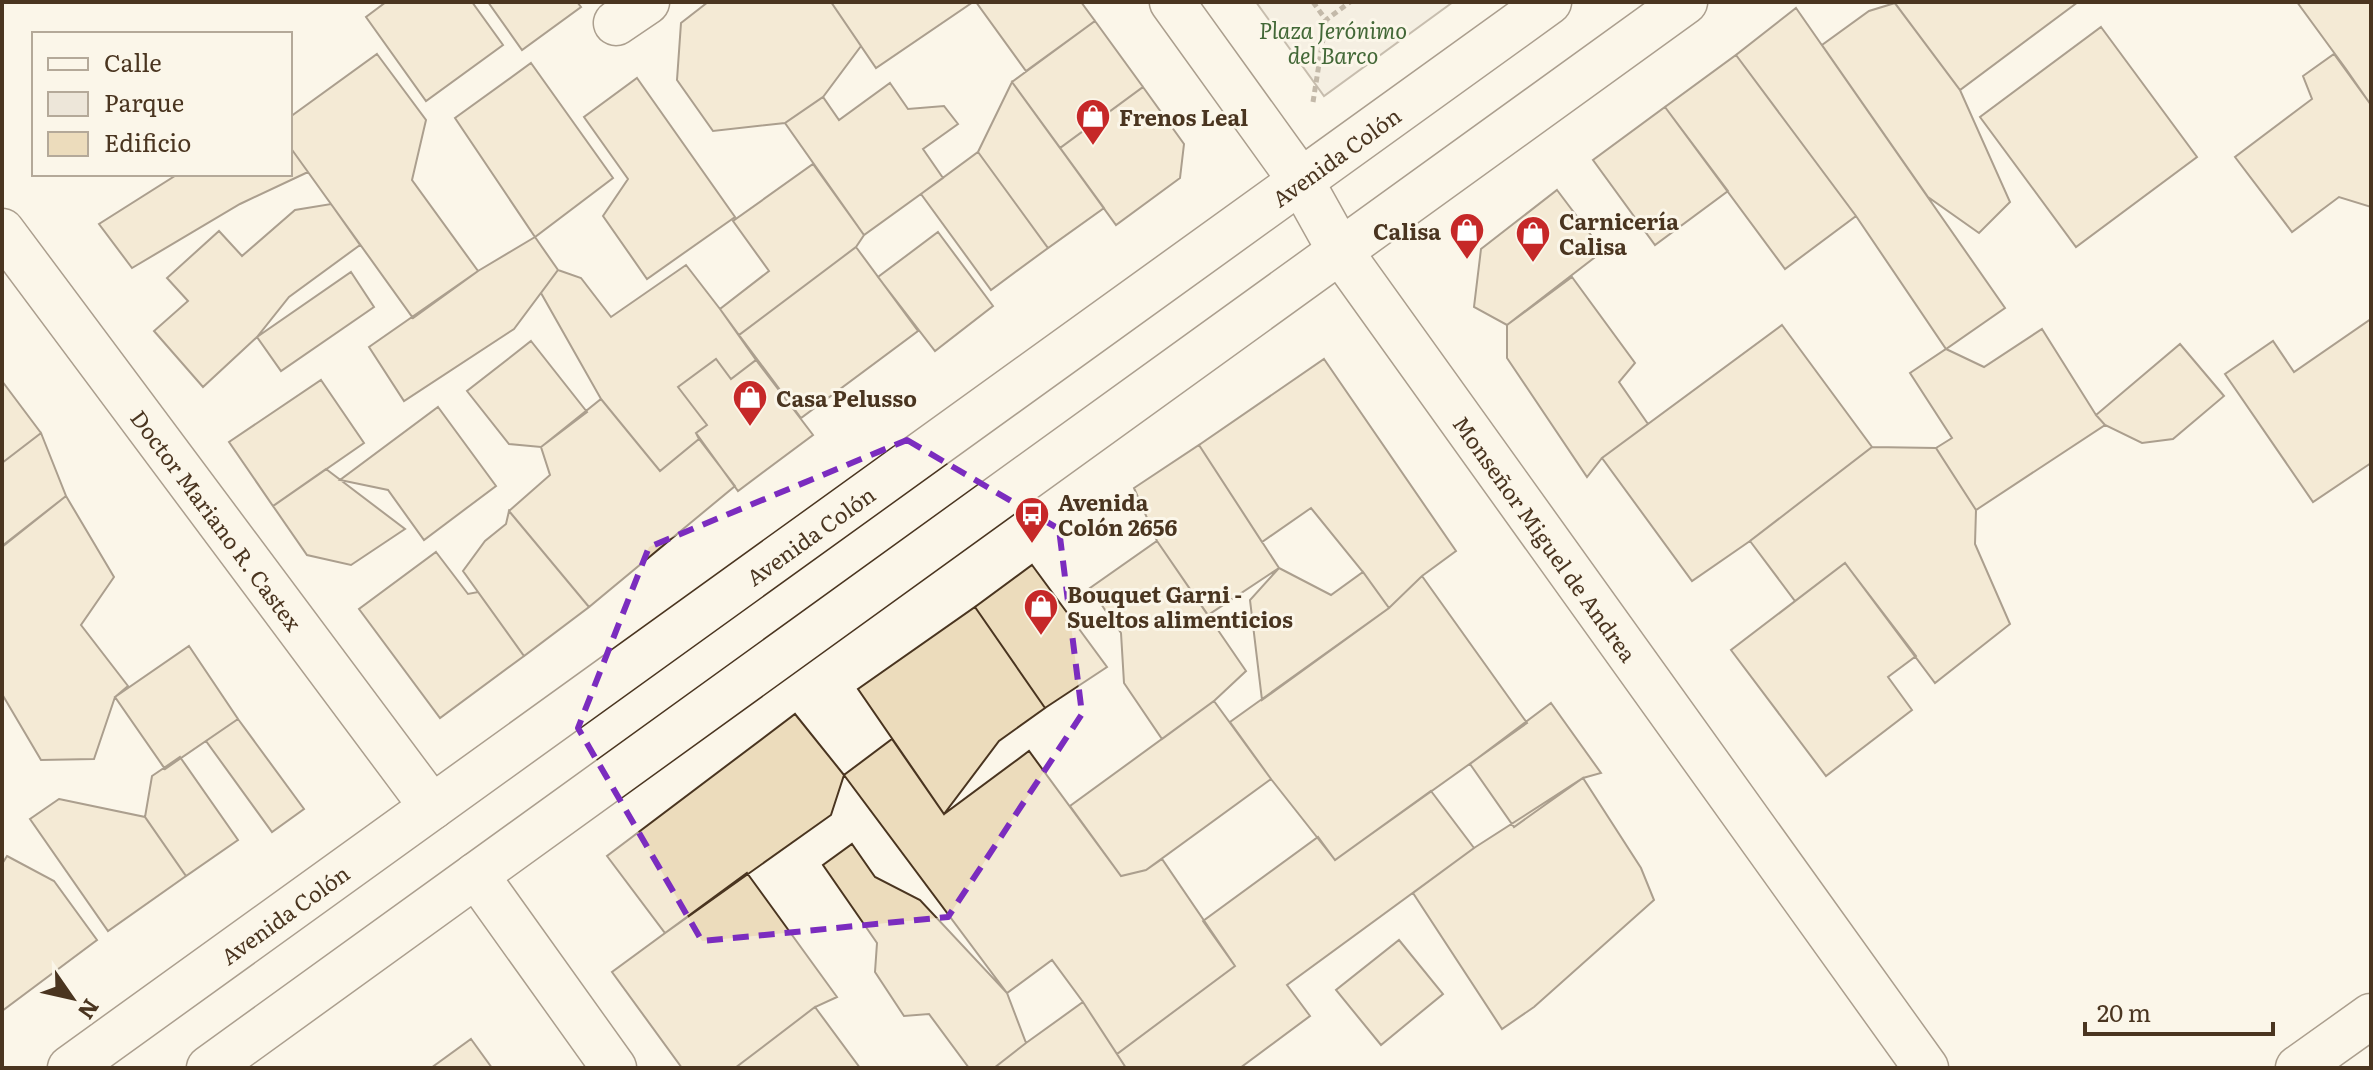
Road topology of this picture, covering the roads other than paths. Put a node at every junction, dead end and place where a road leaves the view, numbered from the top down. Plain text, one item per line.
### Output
1 (1172, 2) edge
2 (1549, 2) edge
3 (1685, 2) edge
4 (1301, 181) junction
5 (2, 231) edge
6 (1340, 251) junction
7 (432, 807) junction
8 (476, 875) junction
9 (2371, 1016) edge
10 (70, 1068) edge
11 (209, 1068) edge
12 (614, 1068) edge
13 (1926, 1068) edge
14 (2298, 1068) edge

1 - 4 main road, Monseñor Miguel de Andrea
2 - 4 main road, Avenida Colón
3 - 6 main road
4 - 6 main road, Monseñor Miguel de Andrea
4 - 7 main road, Avenida Colón
5 - 7 main road, Doctor Mariano R. Castex
6 - 8 main road
6 - 13 main road, Monseñor Miguel de Andrea
7 - 10 main road, Avenida Colón
8 - 11 main road
8 - 12 main road
9 - 14 main road

